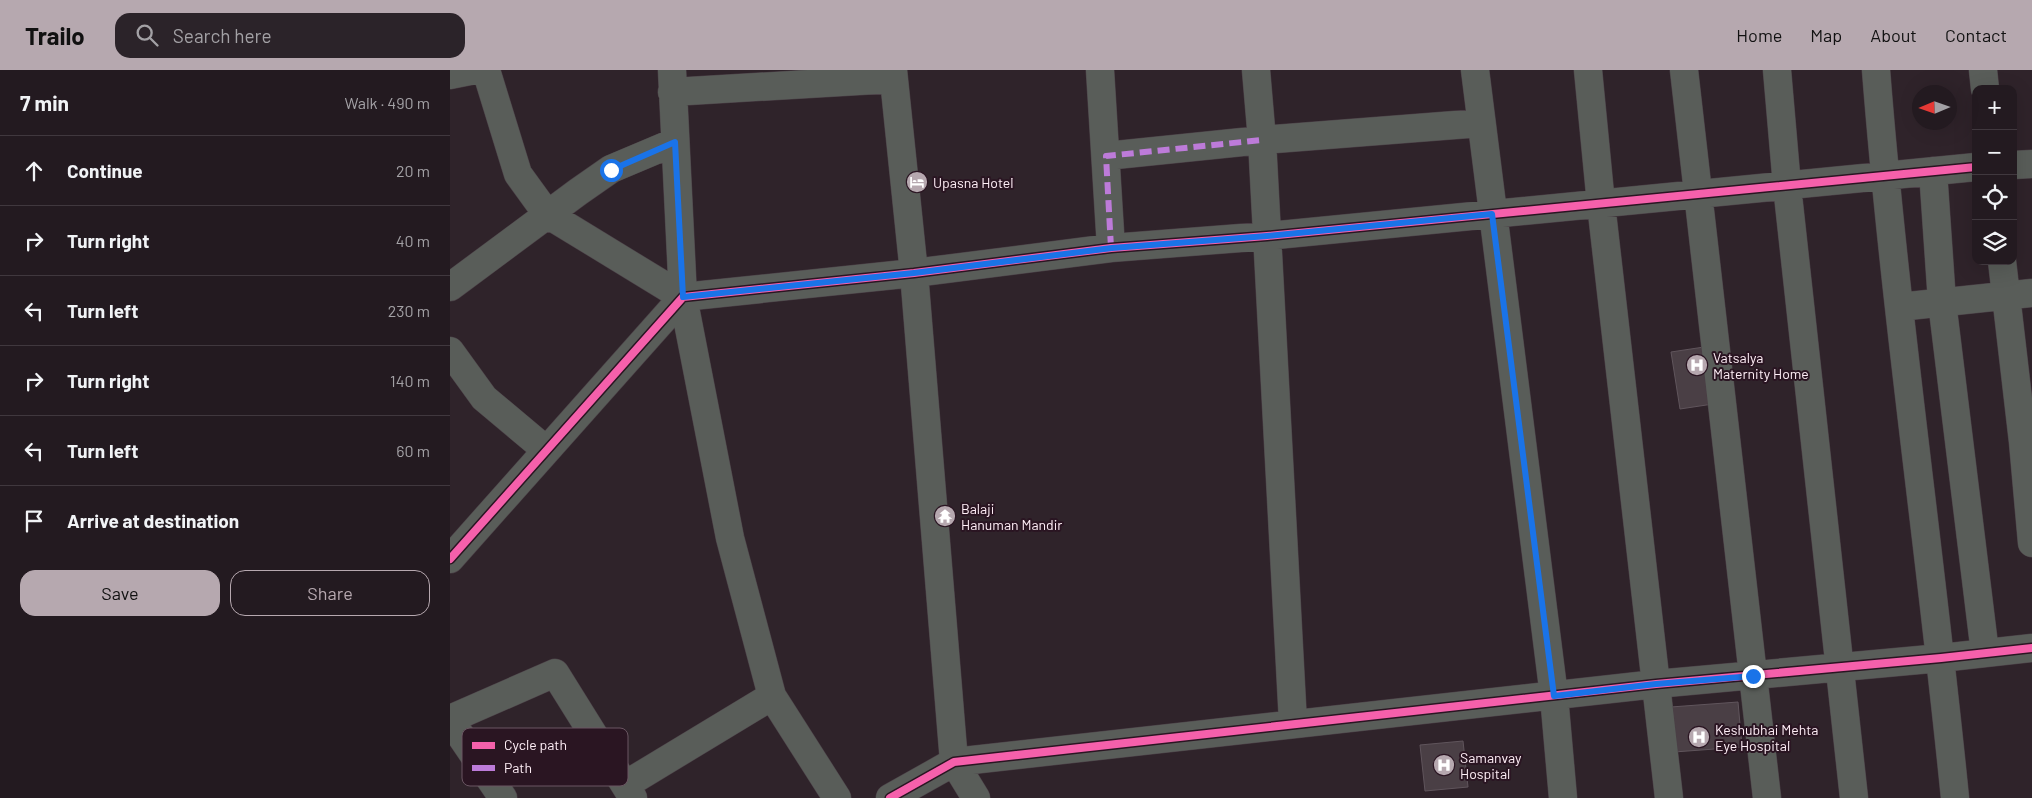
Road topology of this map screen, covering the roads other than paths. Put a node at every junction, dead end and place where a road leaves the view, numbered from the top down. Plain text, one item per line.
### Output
1 (475, 70) edge
2 (486, 70) edge
3 (1100, 70) edge
4 (1256, 70) edge
5 (1476, 70) edge
6 (1588, 70) edge
7 (1684, 70) edge
8 (1777, 70) edge
9 (1876, 70) edge
10 (1983, 70) edge
11 (893, 74) edge
12 (450, 75) edge
13 (672, 81) edge
14 (1985, 85) edge
15 (1481, 122) junction
16 (1262, 140) junction
17 (675, 142) junction
18 (1106, 156) junction
19 (2032, 164) edge
20 (2017, 165) edge
21 (1972, 167) edge
22 (1933, 171) junction
23 (1885, 176) junction
24 (1787, 186) junction
25 (1698, 195) junction
26 (1602, 204) junction
27 (547, 214) junction
28 (1492, 214) junction
29 (1267, 236) junction
30 (1112, 248) junction
31 (2004, 265) edge
32 (914, 273) junction
33 (450, 287) edge
34 (2019, 295) edge
35 (683, 297) junction
36 (1942, 302) junction
37 (1899, 307) junction
38 (450, 351) edge
39 (2028, 441) edge
40 (546, 450) junction
41 (2032, 543) edge
42 (450, 559) edge
43 (2032, 648) edge
44 (1985, 653) junction
45 (1941, 658) junction
46 (1839, 667) junction
47 (1753, 676) junction
48 (1656, 684) junction
49 (772, 696) junction
50 (1554, 696) junction
51 (450, 720) edge
52 (1293, 723) junction
53 (589, 728) edge
54 (462, 738) edge
55 (954, 762) junction
56 (495, 786) edge
57 (629, 792) edge
58 (503, 798) edge
59 (837, 798) edge
60 (890, 798) edge
61 (976, 798) edge
62 (1563, 798) edge
63 (1669, 798) edge
64 (1767, 798) edge
65 (1854, 798) edge
66 (1955, 798) edge

1 - 12 street
2 - 27 street
3 - 18 street
4 - 16 street
5 - 15 street
6 - 26 street
7 - 25 street
8 - 24 street
9 - 23 street
10 - 14 street
11 - 13 street
11 - 32 street
13 - 17 street
15 - 16 street
15 - 28 street
16 - 18 street
16 - 29 street
17 - 27 street
17 - 35 street
18 - 30 street
19 - 20 street
21 - 22 street
22 - 23 street
22 - 36 street
23 - 24 street
23 - 37 street
24 - 25 street
24 - 46 street
25 - 26 street
25 - 47 street
26 - 28 street
26 - 48 street
27 - 33 street
27 - 35 street
28 - 29 street
28 - 50 street
29 - 30 street
29 - 52 street
30 - 32 street
31 - 34 street
32 - 35 street
32 - 55 street
34 - 36 street
34 - 39 street
35 - 40 street
35 - 49 street
36 - 37 street
36 - 44 street
37 - 45 street
38 - 40 street
39 - 41 street
40 - 42 street
43 - 44 street
44 - 45 street
45 - 46 street
45 - 66 street
46 - 47 street
46 - 65 street
47 - 48 street
47 - 64 street
48 - 50 street
48 - 63 street
49 - 57 street
49 - 59 street
50 - 52 street
50 - 62 street
51 - 53 street
51 - 54 street
52 - 55 street
55 - 60 street
55 - 61 street
56 - 58 street

